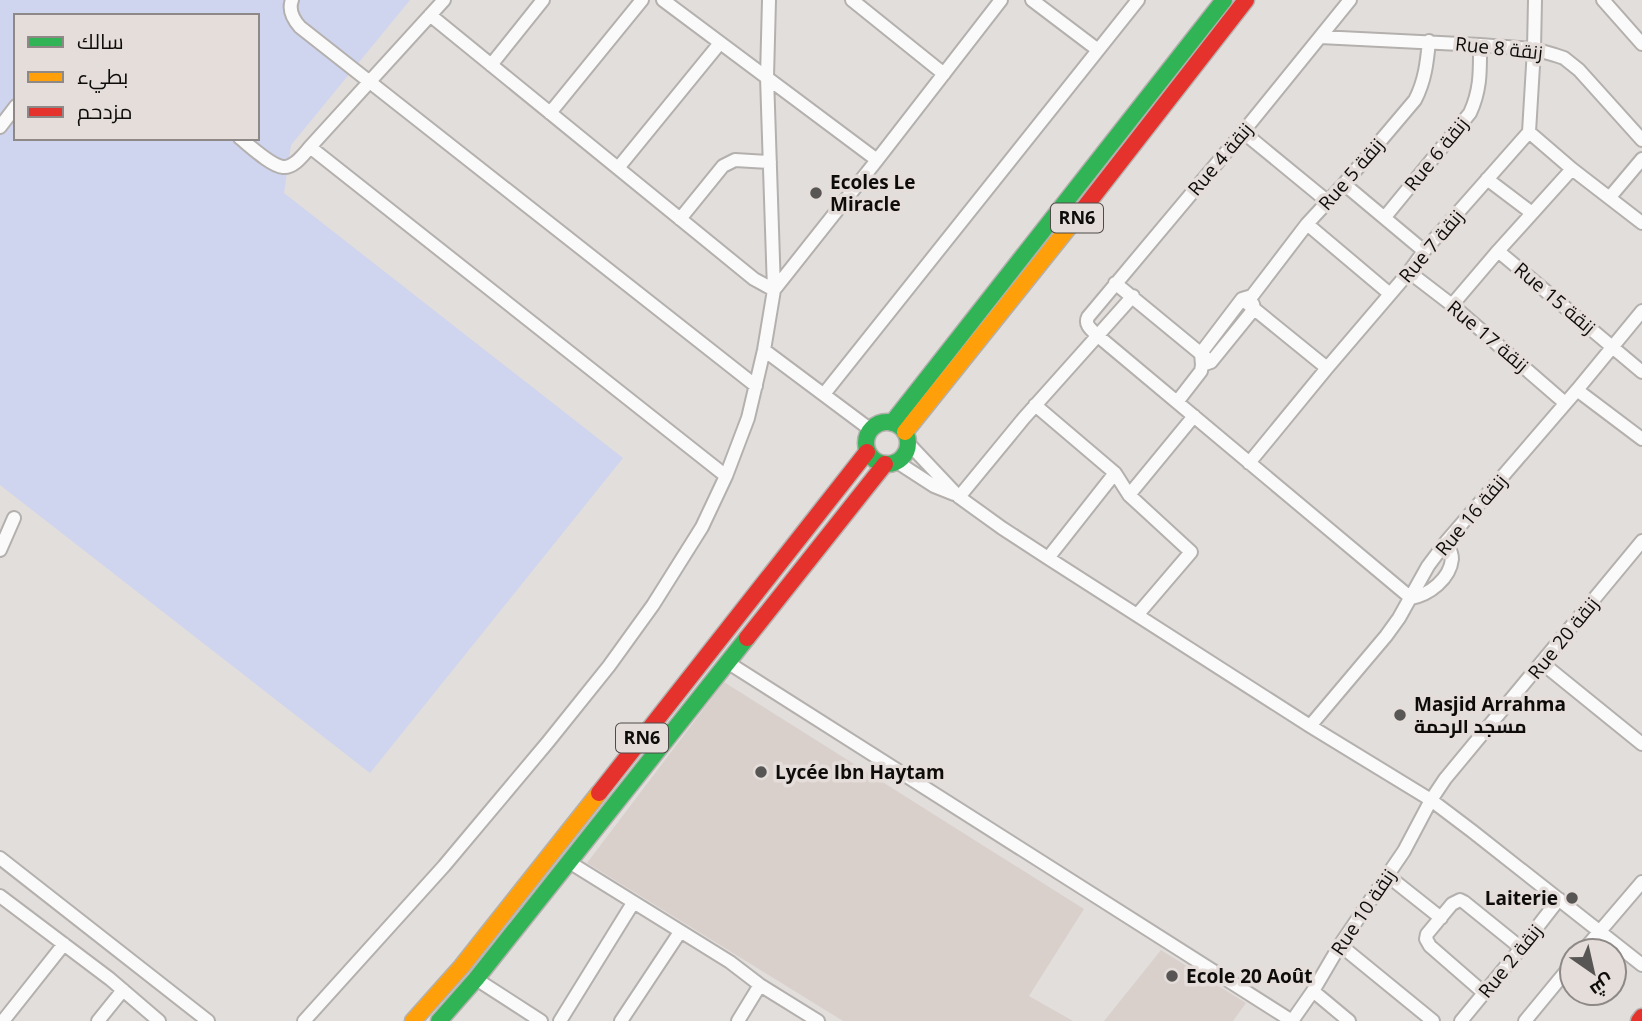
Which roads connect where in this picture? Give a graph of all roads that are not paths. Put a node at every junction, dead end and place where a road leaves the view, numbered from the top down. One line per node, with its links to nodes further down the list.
1 (292, 0): 27 (street)
2 (444, 0): 16 (street)
3 (543, 0): 24 (street)
4 (642, 0): 29 (street)
5 (663, 0): 19 (street)
6 (769, 0): 26 (street)
7 (852, 0): 25 (street)
8 (1001, 0): 25 (street)
9 (1032, 0): 23 (street)
10 (1138, 0): 23 (street)
11 (1224, 0): 74 (main road, RN6)
12 (1246, 0): 74 (main road, RN6)
13 (1350, 0): 17 (street, Rue 4 زنقة)
14 (1535, 0): 22 (street)
15 (1603, 0): 20 (street)
16 (430, 15): 24 (street); 27 (street)
17 (1320, 37): 18 (street, Rue 8 زنقة); 31 (street, Rue 4 زنقة)
18 (1429, 41): 21 (street, Rue 8 زنقة); 42 (street, Rue 5 زنقة)
19 (720, 43): 26 (street); 39 (street)
20 (1642, 44)
21 (1480, 45): 22 (street, Rue 8 زنقة); 46 (street, Rue 6 زنقة)
22 (1534, 49): 32 (street); 34 (street, Rue 8 زنقة)
23 (1098, 50): 68 (street)
24 (491, 65): 29 (street)
25 (944, 74): 37 (street)
26 (767, 77): 37 (street); 38 (street)
27 (369, 80): 35 (street); 66 (street)
28 (14, 109): 30 (street)
29 (550, 113): 39 (street)
30 (0, 127)
31 (1243, 132): 44 (street); 53 (street, Rue 4 زنقة)
32 (1529, 132): 40 (street); 41 (street, Rue 7 زنقة)
33 (243, 140): 35 (street)
34 (1642, 140)
35 (310, 147): 80 (street)
36 (1642, 159): 43 (street)
37 (877, 160): 54 (street)
38 (770, 162): 47 (street); 54 (street)
39 (618, 168): 47 (street)
40 (1572, 169): 43 (street); 45 (street, Rue 15 زنقة)
41 (1487, 179): 45 (street); 50 (street, Rue 7 زنقة)
42 (1344, 184): 44 (street, Rue 5 زنقة); 46 (street)
43 (1610, 197): 48 (street)
44 (1327, 201): 49 (street, Rue 5 زنقة)
45 (1532, 213): 51 (street, Rue 15 زنقة)
46 (1385, 217): 50 (street)
47 (680, 219): 54 (street)
48 (1642, 223)
49 (1307, 224): 55 (street); 57 (street, Rue 5 زنقة)
50 (1424, 251): 52 (street, Rue 7 زنقة)
51 (1498, 251): 58 (street, Rue 15 زنقة); 61 (street, Rue 15 زنقة)
52 (1409, 272): 55 (street, Rue 7 زنقة); 58 (street, Rue 17 زنقة)
53 (1115, 283): 56 (street); 60 (street, Rue 4 زنقة)
54 (774, 290): 62 (street)
55 (1390, 294): 64 (street, Rue 7 زنقة)
56 (1133, 296): 60 (street); 63 (street)
57 (1249, 301): 63 (street, Rue 5 زنقة); 64 (street)
58 (1452, 305): 70 (street, Rue 17 زنقة)
59 (1642, 311): 61 (street, Rue 16 زنقة)
60 (1098, 336): 69 (street); 71 (street)
61 (1612, 346): 65 (street, Rue 15 زنقة); 67 (street, Rue 16 زنقة)
62 (764, 350): 66 (street); 68 (street)
63 (1205, 360): 69 (street, Rue 5 زنقة)
64 (1327, 368): 78 (street, Rue 7 زنقة)
65 (1642, 373)
66 (756, 386): 80 (street)
67 (1577, 390): 70 (street, Rue 16 زنقة); 75 (street)
68 (824, 394): 73 (street)
69 (1177, 402): 72 (street)
70 (1565, 403): 85 (street, Rue 16 زنقة)
71 (1035, 405): 79 (street); 82 (street)
72 (1194, 416): 78 (street); 81 (street)
73 (871, 430): 74 (main road); 76 (main road, RN6)
74 (901, 433): 77 (main road, RN6); 82 (street)
75 (1642, 439)
76 (867, 452): 77 (main road); 121 (main road, RN6)
77 (891, 463): 82 (street); 90 (main road, RN6)
78 (1249, 463): 88 (street)
79 (1115, 473): 81 (street); 87 (street)
80 (726, 476): 120 (street)
81 (1129, 495): 89 (street)
82 (957, 496): 87 (street)
83 (14, 518): 86 (street)
84 (1642, 541): 91 (street, Rue 20 زنقة)
85 (1446, 542): 88 (street, Rue 16 زنقة); 88 (street)
86 (0, 550)
87 (1048, 558): 89 (street)
88 (1411, 598): 92 (street, Rue 16 زنقة)
89 (1138, 614): 92 (street)
90 (727, 662): 96 (main road, RN6); 128 (street)
91 (1542, 663): 93 (street); 94 (street, Rue 20 زنقة)
92 (1310, 726): 94 (street)
93 (1642, 744)
94 (1431, 800): 97 (street, Rue 10 زنقة); 100 (street)
95 (0, 858): 119 (street)
96 (569, 862): 101 (street); 110 (main road, RN6)
97 (1388, 876): 102 (street); 107 (street, Rue 10 زنقة)
98 (1642, 882): 103 (street)
99 (0, 896): 106 (street)
100 (1559, 899): 103 (street); 108 (street, Rue 2 زنقة)
101 (634, 903): 104 (street); 124 (street)
102 (1441, 918): 108 (street); 115 (street)
103 (1599, 931): 105 (street); 109 (street)
104 (680, 932): 112 (street); 125 (street)
105 (1594, 937)
106 (64, 944): 113 (street); 116 (street)
107 (1340, 945): 114 (street, Rue 10 زنقة); 130 (street)
108 (1521, 948): 115 (street, Rue 2 زنقة)
109 (1640, 966)
110 (476, 979): 122 (main road, RN6); 123 (street)
111 (1558, 981): 132 (street)
112 (760, 985): 126 (street); 127 (street)
113 (123, 990): 117 (street); 118 (street)
114 (1313, 991): 128 (street, Rue 10 زنقة); 129 (street)
115 (1484, 993): 131 (street, Rue 2 زنقة)
116 (3, 1021)
117 (98, 1021)
118 (159, 1021)
119 (208, 1021)
120 (304, 1021)
121 (413, 1021)
122 (439, 1021)
123 (541, 1021)
124 (559, 1021)
125 (621, 1021)
126 (738, 1021)
127 (818, 1021)
128 (1292, 1021)
129 (1349, 1021)
130 (1433, 1021)
131 (1461, 1021)
132 (1525, 1021)

